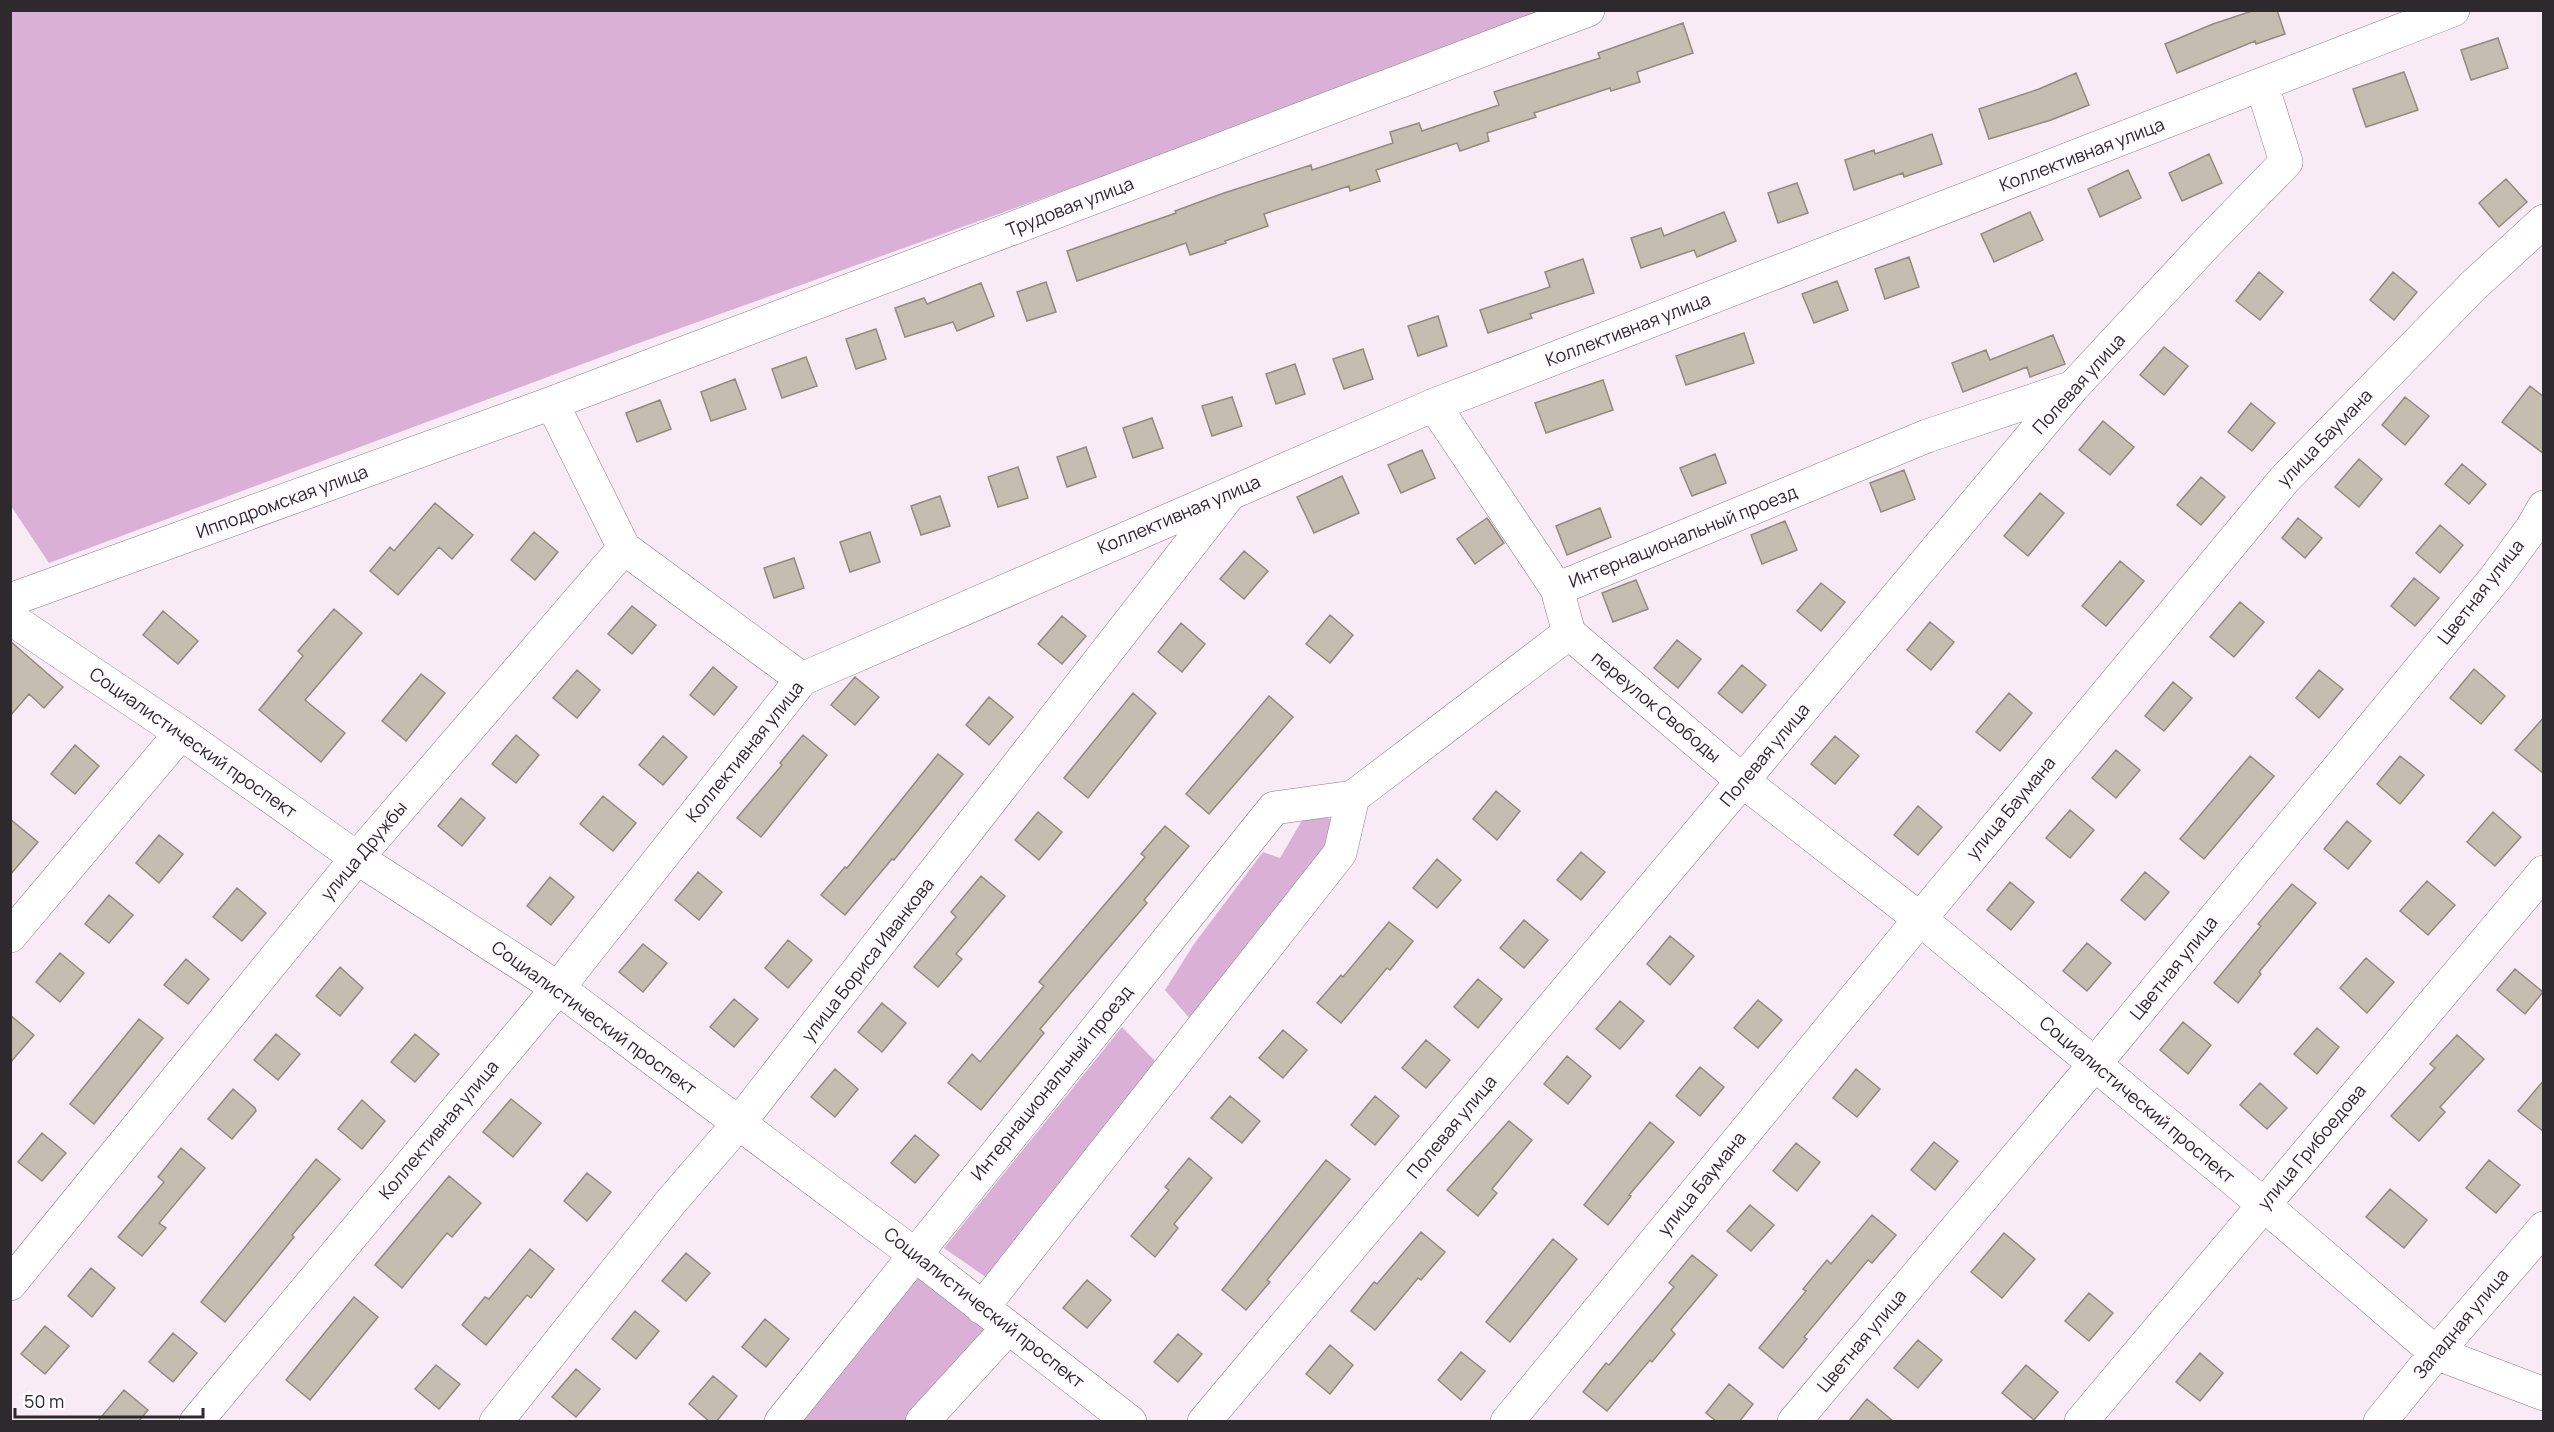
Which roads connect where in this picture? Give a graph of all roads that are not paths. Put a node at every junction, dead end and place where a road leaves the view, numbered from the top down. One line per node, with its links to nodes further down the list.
1 (1588, 10): 6 (street, Трудовая улица)
2 (2452, 10): 3 (street, Коллективная улица)
3 (2262, 85): 5 (street, Полевая улица); 7 (street, Коллективная улица)
4 (2544, 221): 21 (street, улица Баумана)
5 (2073, 387): 11 (street, Интернациональный проезд); 17 (street, Полевая улица)
6 (552, 403): 10 (street); 12 (street, Ипподромская улица)
7 (1434, 405): 8 (street, Коллективная улица); 11 (street)
8 (1231, 492): 15 (street, Коллективная улица); 25 (street, улица Бориса Иванкова)
9 (2544, 507): 24 (street, Цветная улица)
10 (624, 548): 15 (street); 19 (street, улица Дружбы)
11 (1557, 589): 14 (street, Интернациональный проезд)
12 (10, 600)
13 (10, 618): 16 (street, Социалистический проспект)
14 (1569, 633): 17 (street, переулок Свободы); 18 (street, Интернациональный проезд)
15 (802, 679): 23 (street, Коллективная улица)
16 (181, 733): 19 (street, Социалистический проспект); 22 (street)
17 (1744, 782): 21 (street, Социалистический проспект); 39 (street, Полевая улица)
18 (1353, 797): 28 (street, Интернациональный проезд); 30 (street)
19 (357, 858): 23 (street, Социалистический проспект); 29 (street, улица Дружбы)
20 (2544, 872): 26 (street, улица Грибоедова)
21 (1920, 919): 24 (street, Социалистический проспект); 40 (street, улица Баумана)
22 (10, 936)
23 (558, 988): 25 (street, Социалистический проспект); 34 (street, Коллективная улица)
24 (2094, 1065): 26 (street, Социалистический проспект); 41 (street, Цветная улица)
25 (739, 1123): 28 (street, Социалистический проспект); 35 (street, улица Бориса Иванкова)
26 (2264, 1204): 32 (street, Социалистический проспект); 42 (street, улица Грибоедова)
27 (2544, 1228): 32 (street, Западная улица)
28 (914, 1254): 30 (street, Социалистический проспект); 36 (street, Интернациональный проезд)
29 (10, 1284)
30 (982, 1308): 31 (street, Социалистический проспект)
31 (1008, 1328): 37 (street); 38 (street, Социалистический проспект)
32 (2436, 1353): 33 (street, Социалистический проспект); 43 (street, Западная улица)
33 (2544, 1394)
34 (196, 1422)
35 (496, 1422)
36 (781, 1422)
37 (922, 1422)
38 (1131, 1422)
39 (1204, 1422)
40 (1507, 1422)
41 (1794, 1422)
42 (2081, 1422)
43 (2380, 1422)

